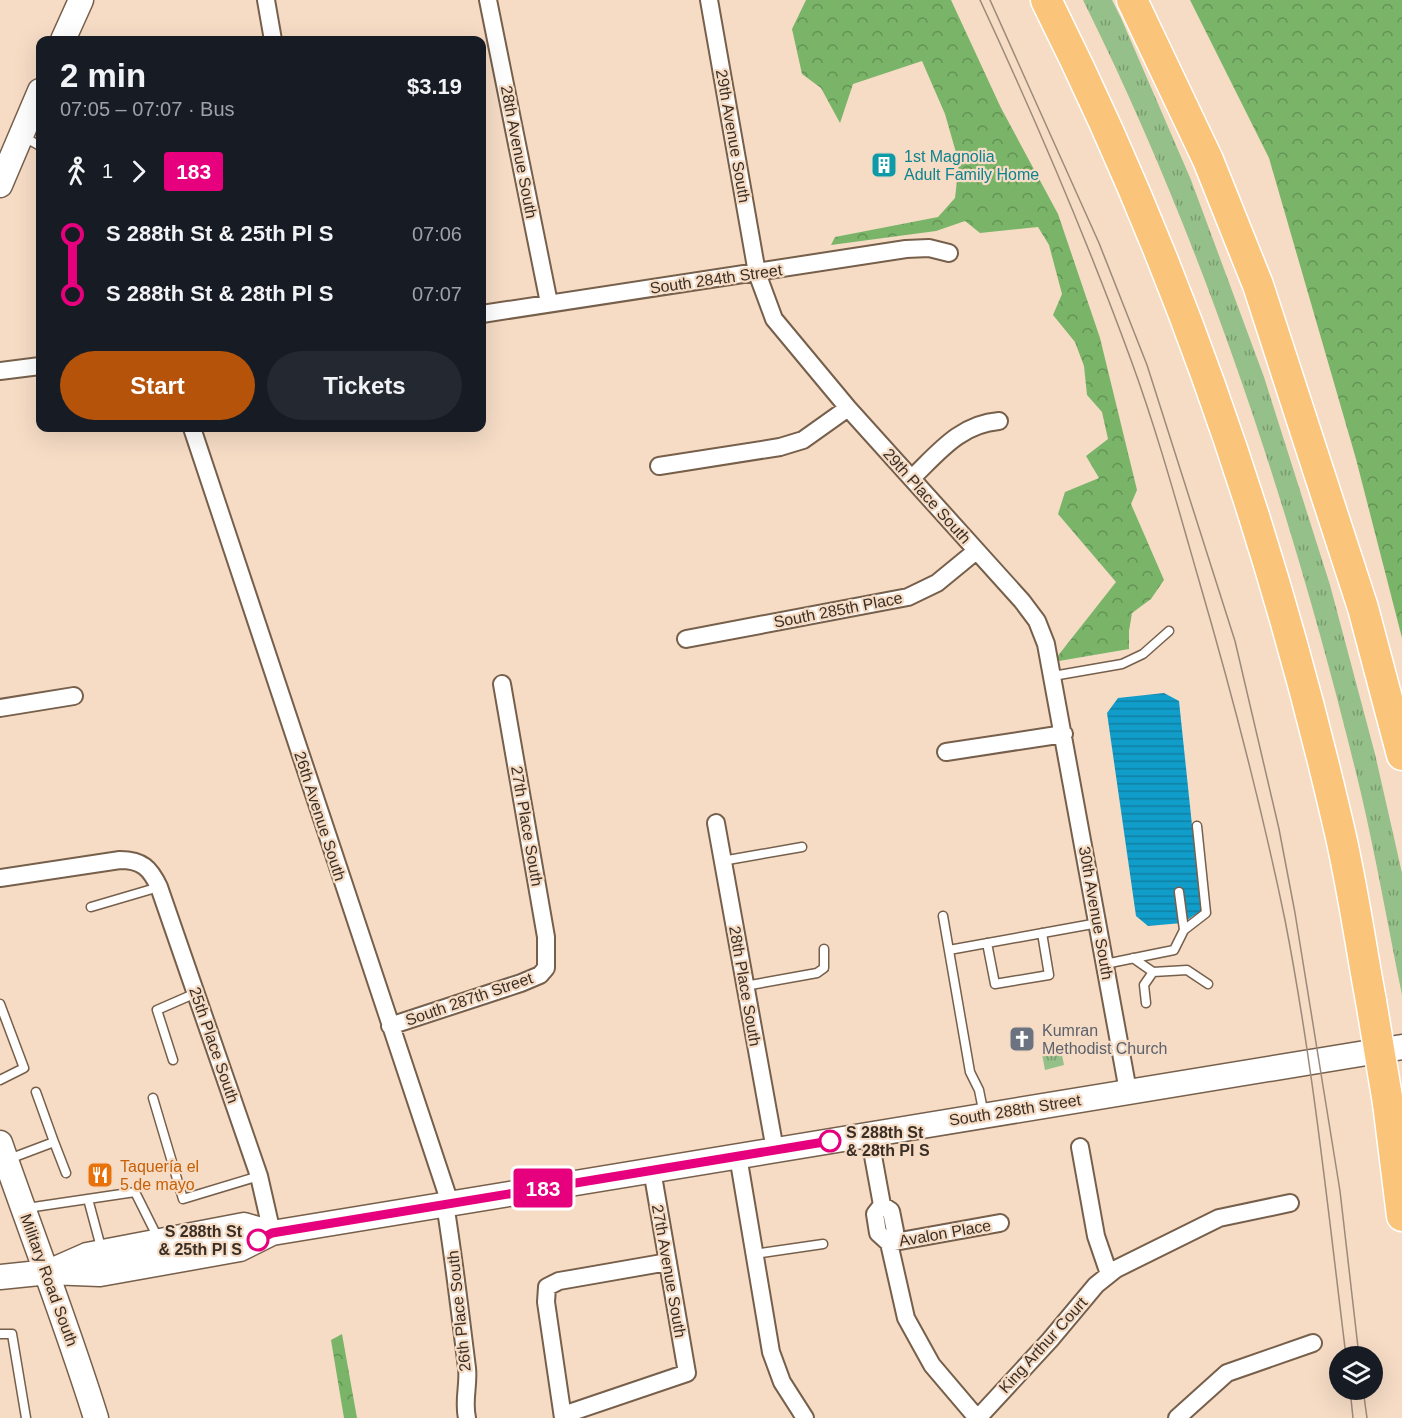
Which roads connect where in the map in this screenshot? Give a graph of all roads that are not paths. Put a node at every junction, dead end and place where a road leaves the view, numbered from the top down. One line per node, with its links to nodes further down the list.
1 (81, 0): 7 (main road)
2 (266, 0): 8 (street)
3 (489, 0): 14 (street, 28th Avenue South)
4 (709, 0): 13 (street, 29th Avenue South)
5 (1046, 0): 78 (highway, bridge)
6 (1132, 0): 32 (highway)
7 (65, 36)
8 (272, 36)
9 (36, 113): 10 (main road)
10 (31, 141): 11 (main road)
11 (0, 185)
12 (949, 254): 13 (street, South 284th Street)
13 (758, 273): 14 (street, South 284th Street); 18 (street, 29th Place South)
14 (549, 303): 15 (street, South 284th Street)
15 (486, 313)
16 (36, 366): 17 (street)
17 (0, 371)
18 (848, 408): 21 (street); 22 (street, 29th Place South)
19 (999, 421): 22 (street)
20 (193, 432): 57 (street, 26th Avenue South)
21 (659, 466)
22 (912, 478): 23 (street, 29th Place South)
23 (976, 551): 25 (street, South 285th Place); 26 (street, 29th Place South)
24 (1169, 631): 26 (lane)
25 (687, 639)
26 (1053, 676): 30 (street, 29th Place South)
27 (502, 684): 50 (street, 27th Place South)
28 (75, 696): 29 (street)
29 (0, 708)
30 (1064, 734): 31 (street); 42 (street, 30th Avenue South)
31 (946, 752)
32 (1402, 755)
33 (716, 823): 36 (street, 28th Place South)
34 (1197, 826): 43 (lane)
35 (802, 847): 36 (lane)
36 (722, 861): 53 (street, 28th Place South)
37 (0, 878): 38 (street, 25th Place South)
38 (159, 887): 40 (lane); 54 (street, 25th Place South)
39 (1179, 892): 43 (lane)
40 (91, 907)
41 (943, 916): 47 (lane)
42 (1098, 923): 44 (lane); 49 (street, 30th Avenue South)
43 (1184, 930): 48 (lane)
44 (1042, 933): 45 (lane); 45 (lane)
45 (987, 943): 47 (lane)
46 (824, 949): 53 (lane)
47 (949, 950): 64 (lane)
48 (1133, 958): 49 (lane); 51 (lane)
49 (1105, 964): 62 (street, 30th Avenue South)
50 (546, 968): 57 (street, South 287th Street)
51 (1153, 972): 52 (lane); 55 (lane)
52 (1208, 984)
53 (745, 986): 68 (street, 28th Place South)
54 (196, 993): 59 (lane); 73 (street, 25th Place South)
55 (1146, 1003)
56 (0, 1004): 60 (lane)
57 (390, 1026): 76 (street, 26th Avenue South)
58 (1402, 1047): 62 (main road, South 288th Street)
59 (173, 1060)
60 (0, 1080)
61 (36, 1092): 66 (lane)
62 (1128, 1092): 64 (main road, South 288th Street)
63 (153, 1098): 73 (lane)
64 (984, 1115): 65 (main road, South 288th Street)
65 (869, 1134): 68 (main road, South 288th Street); 82 (street)
66 (54, 1142): 69 (lane); 72 (lane)
67 (1080, 1147): 88 (street)
68 (775, 1150): 70 (main road, South 288th Street)
69 (3, 1151): 77 (main road, Military Road South)
70 (738, 1156): 71 (main road, South 288th Street); 85 (street)
71 (652, 1170): 76 (main road, South 288th Street); 86 (street, 27th Avenue South)
72 (66, 1173)
73 (259, 1176): 80 (street, 25th Place South)
74 (88, 1199): 77 (lane); 81 (lane); 84 (lane)
75 (1290, 1203): 88 (street, King Arthur Court)
76 (448, 1204): 80 (main road, South 288th Street); 95 (street, 26th Place South)
77 (23, 1208): 87 (main road, Military Road South)
78 (1402, 1216)
79 (1000, 1223): 82 (street, Avalon Place)
80 (272, 1233): 81 (main road, South 288th Street); 87 (main road, South 288th Street)
81 (160, 1242): 84 (main road, South 288th Street)
82 (889, 1243): 97 (street)
83 (823, 1244): 85 (lane)
84 (102, 1252): 87 (main road, South 288th Street)
85 (754, 1254): 96 (street)
86 (668, 1262): 92 (street, 27th Avenue South); 92 (street)
87 (48, 1272): 89 (main road, South 288th Street); 94 (main road, Military Road South)
88 (1109, 1274): 97 (street, King Arthur Court)
89 (0, 1277)
90 (0, 1334): 93 (lane)
91 (1313, 1343): 98 (street)
92 (563, 1416)
93 (26, 1418)
94 (96, 1418)
95 (467, 1418)
96 (805, 1418)
97 (977, 1418)
98 (1177, 1418)

